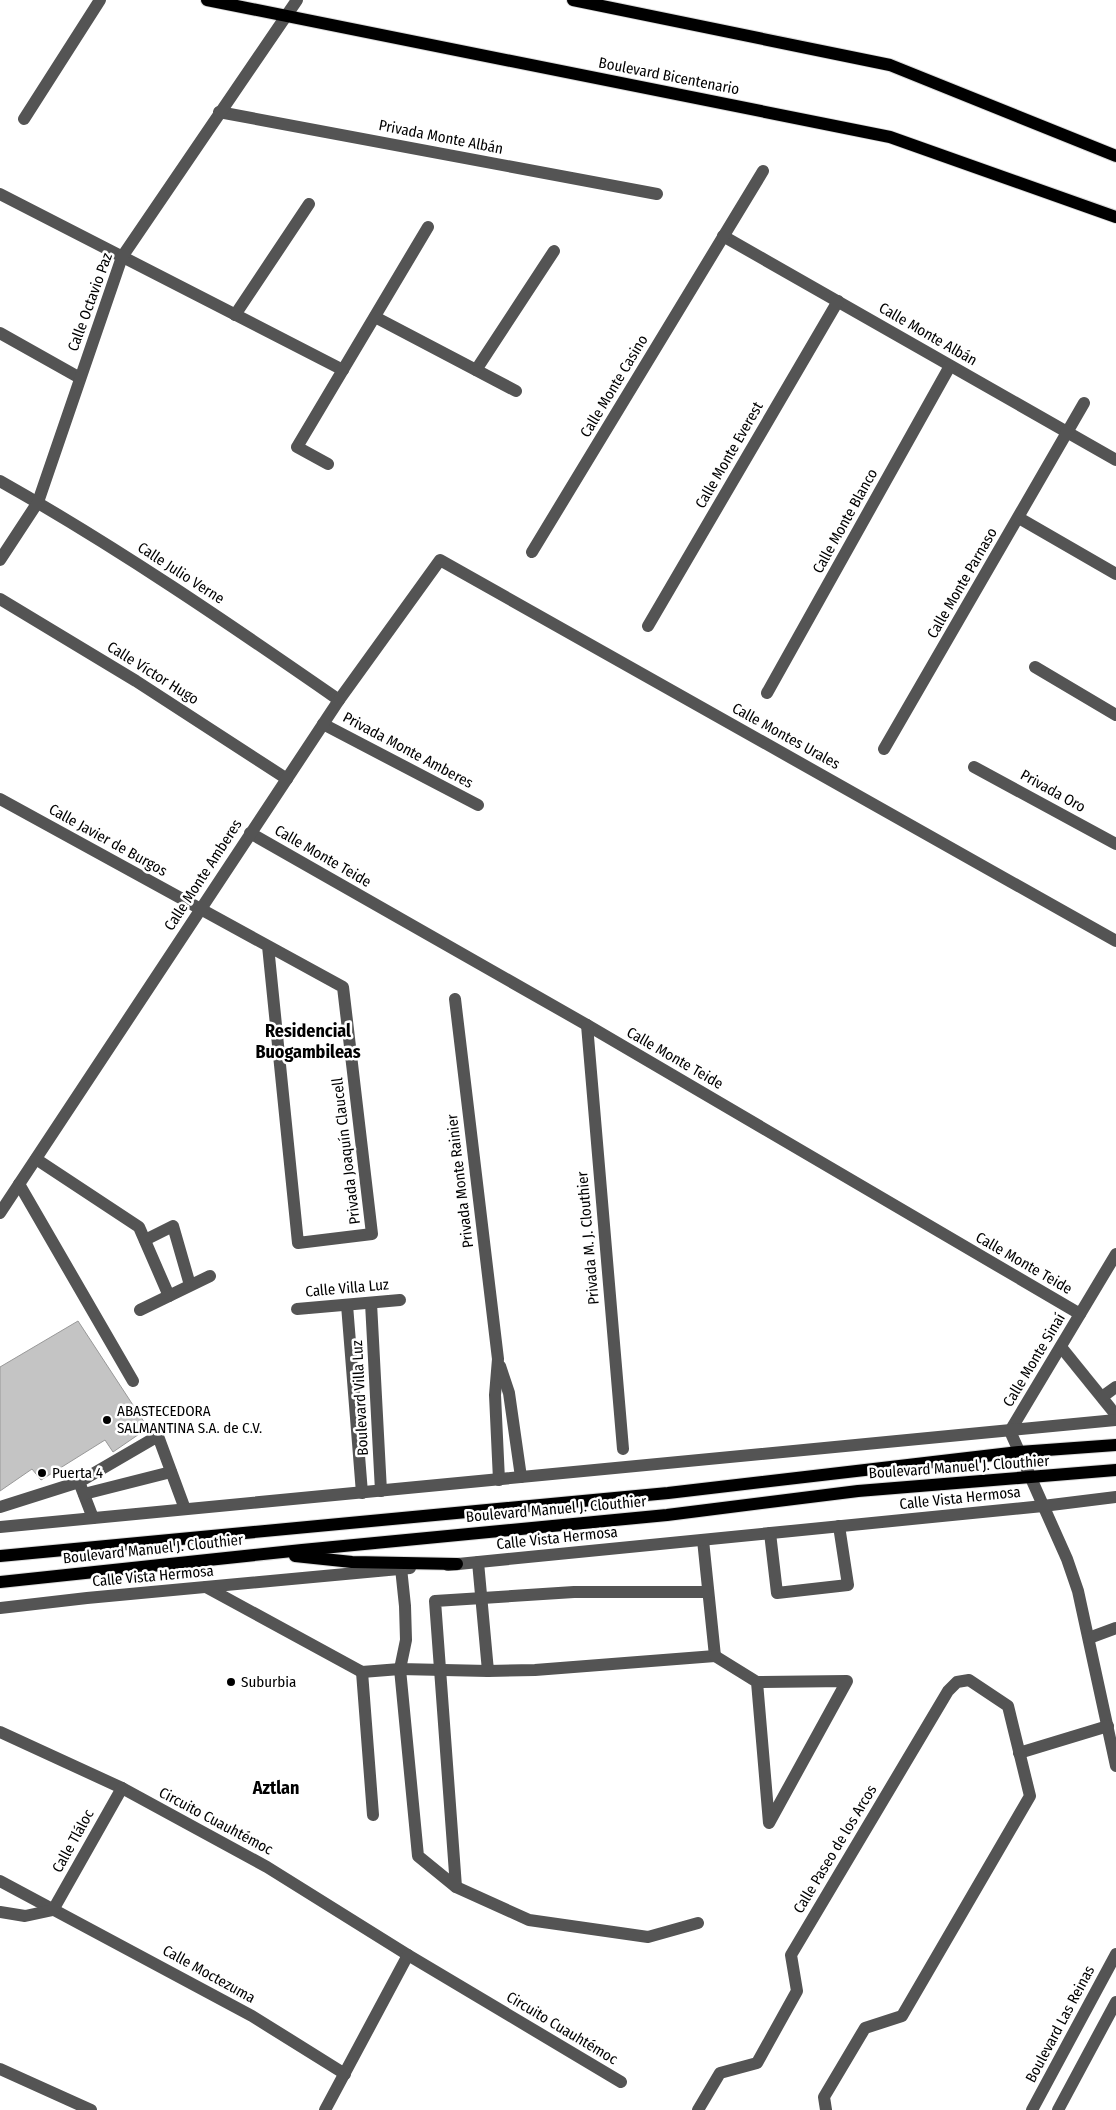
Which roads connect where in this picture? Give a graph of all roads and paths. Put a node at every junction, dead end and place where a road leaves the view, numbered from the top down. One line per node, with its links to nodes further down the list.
1 (100, 0): 7 (street)
2 (207, 0): 5 (main road, Boulevard Bicentenario)
3 (297, 0): 5 (street, Calle Octavio Paz)
4 (573, 0): 8 (main road)
5 (286, 15): 6 (street, Calle Octavio Paz); 13 (main road, Boulevard Bicentenario)
6 (220, 112): 11 (street, Privada Monte Albán); 17 (street, Calle Octavio Paz)
7 (24, 119)
8 (1116, 156)
9 (763, 171): 15 (street, Calle Monte Casino)
10 (0, 194): 17 (street)
11 (658, 194)
12 (309, 204): 19 (street)
13 (1116, 217)
14 (428, 227): 20 (street)
15 (723, 236): 18 (street, Calle Monte Albán); 34 (street, Calle Monte Casino)
16 (554, 251): 24 (street)
17 (122, 256): 19 (street); 25 (street, Calle Octavio Paz)
18 (838, 301): 22 (street, Calle Monte Albán); 39 (street, Calle Monte Everest)
19 (235, 315): 23 (street)
20 (374, 317): 23 (street); 24 (street)
21 (0, 333): 25 (street)
22 (950, 366): 28 (street, Calle Monte Albán); 41 (street, Calle Monte Blanco)
23 (343, 370): 30 (street)
24 (476, 370): 26 (street)
25 (80, 378): 32 (street, Calle Octavio Paz)
26 (516, 391)
27 (1084, 403): 28 (street, Calle Monte Parnaso)
28 (1068, 432): 29 (street, Calle Monte Albán); 33 (street, Calle Monte Parnaso)
29 (1116, 460)
30 (328, 464)
31 (0, 481): 32 (street, Calle Julio Verne)
32 (38, 502): 35 (street, Calle Octavio Paz); 42 (street, Calle Julio Verne)
33 (1019, 518): 37 (street); 45 (street, Calle Monte Parnaso)
34 (532, 552)
35 (0, 560)
36 (440, 560): 42 (street, Calle Monte Amberes); 53 (street, Calle Montes Urales)
37 (1116, 574)
38 (0, 598): 47 (street, Calle Víctor Hugo)
39 (648, 626)
40 (1036, 667): 43 (street)
41 (768, 693)
42 (339, 700): 44 (street, Calle Monte Amberes)
43 (1116, 715)
44 (323, 724): 47 (street, Calle Monte Amberes); 49 (street, Privada Monte Amberes)
45 (884, 749)
46 (974, 767): 51 (street, Privada Oro)
47 (287, 779): 50 (street, Calle Monte Amberes)
48 (0, 799): 52 (street, Calle Javier de Burgos)
49 (478, 806)
50 (250, 834): 52 (street, Calle Monte Amberes); 56 (street, Calle Monte Teide)
51 (1116, 844)
52 (200, 910): 54 (street, Privada Joaquín Claucell); 57 (street, Calle Monte Amberes)
53 (1116, 941)
54 (268, 946): 54 (street, Privada Joaquín Claucell)
55 (455, 999): 72 (street, Privada Monte Rainier)
56 (587, 1025): 70 (street, Calle Monte Teide); 80 (street, Privada M. J. Clouthier)
57 (36, 1159): 58 (street, Calle Monte Amberes); 60 (street)
58 (19, 1184): 59 (street, Calle Monte Amberes); 73 (street)
59 (0, 1213)
60 (145, 1240): 63 (street); 64 (street)
61 (1116, 1254): 70 (street, Calle Monte Sinaí)
62 (210, 1276): 63 (street)
63 (190, 1285): 64 (street)
64 (170, 1296): 69 (street)
65 (400, 1300): 66 (street, Calle Villa Luz)
66 (370, 1303): 67 (street, Calle Villa Luz); 88 (street, Boulevard Villa Luz)
67 (348, 1305): 68 (street, Calle Villa Luz); 89 (street, Boulevard Villa Luz)
68 (297, 1309)
69 (140, 1310)
70 (1080, 1314): 71 (street, Calle Monte Sinaí)
71 (1060, 1347): 75 (street); 78 (street, Calle Monte Sinaí)
72 (498, 1358): 84 (street, Privada Monte Rainier); 86 (street, Privada Monte Rainier)
73 (133, 1381)
74 (1116, 1387): 75 (street)
75 (1102, 1397): 76 (street)
76 (1116, 1415)
77 (1116, 1420): 78 (street)
78 (1010, 1431): 81 (street); 84 (street)
79 (1116, 1445): 81 (main road, Boulevard Manuel J. Clouthier)
80 (623, 1449)
81 (1019, 1452): 85 (street); 100 (main road, Boulevard Manuel J. Clouthier)
82 (1116, 1470): 85 (main road, Boulevard Manuel J. Clouthier)
83 (171, 1472): 87 (street); 87 (street); 93 (street)
84 (521, 1478): 86 (street)
85 (1031, 1478): 91 (street); 99 (main road, Boulevard Manuel J. Clouthier)
86 (499, 1480): 88 (street)
87 (82, 1488): 92 (street); 94 (street)
88 (381, 1491): 89 (street)
89 (362, 1493): 93 (street)
90 (1116, 1497): 91 (street, Calle Vista Hermosa)
91 (1043, 1506): 95 (street, Calle Vista Hermosa); 110 (street)
92 (0, 1507)
93 (185, 1509): 94 (street)
94 (93, 1518): 96 (street)
95 (839, 1526): 97 (street, Calle Vista Hermosa); 97 (street)
96 (0, 1527)
97 (770, 1533): 98 (street, Calle Vista Hermosa)
98 (703, 1540): 101 (street, Calle Vista Hermosa); 106 (street)
99 (270, 1553): 102 (main road); 104 (main road, Boulevard Manuel J. Clouthier)
100 (0, 1556)
101 (478, 1562): 102 (street, Calle Vista Hermosa); 107 (street)
102 (457, 1564): 103 (street, Calle Vista Hermosa)
103 (400, 1568): 105 (street, Calle Vista Hermosa); 112 (street)
104 (0, 1582)
105 (206, 1587): 108 (street, Calle Vista Hermosa); 115 (street)
106 (708, 1592): 107 (street); 111 (street)
107 (481, 1598): 113 (street); 114 (street)
108 (0, 1608)
109 (1116, 1628): 110 (street)
110 (1089, 1638): 117 (street)
111 (715, 1656): 114 (street); 116 (street)
112 (400, 1669): 113 (street); 115 (street); 124 (street)
113 (441, 1669): 114 (street); 124 (street)
114 (488, 1671)
115 (362, 1672): 122 (street)
116 (757, 1682): 116 (street)
117 (1108, 1726): 119 (street); 120 (street)
118 (0, 1732): 121 (street, Circuito Cuauhtémoc)
119 (1019, 1753): 136 (street, Calle Paseo de los Arcos); 137 (street, Calle Paseo de los Arcos)
120 (1116, 1766)
121 (122, 1788): 125 (street, Calle Tláloc); 129 (street, Circuito Cuauhtémoc)
122 (373, 1815)
123 (0, 1881): 125 (street, Calle Moctezuma)
124 (456, 1887): 127 (street)
125 (54, 1910): 126 (street); 132 (street, Calle Moctezuma)
126 (0, 1912)
127 (698, 1923)
128 (1116, 1954): 138 (street, Boulevard Las Reinas)
129 (408, 1955): 132 (street); 133 (street, Circuito Cuauhtémoc)
130 (1116, 2002): 139 (street)
131 (0, 2069): 134 (street)
132 (345, 2074): 135 (street)
133 (621, 2082)
134 (91, 2110)
135 (326, 2110)
136 (698, 2110)
137 (826, 2110)
138 (1032, 2110)
139 (1058, 2110)

